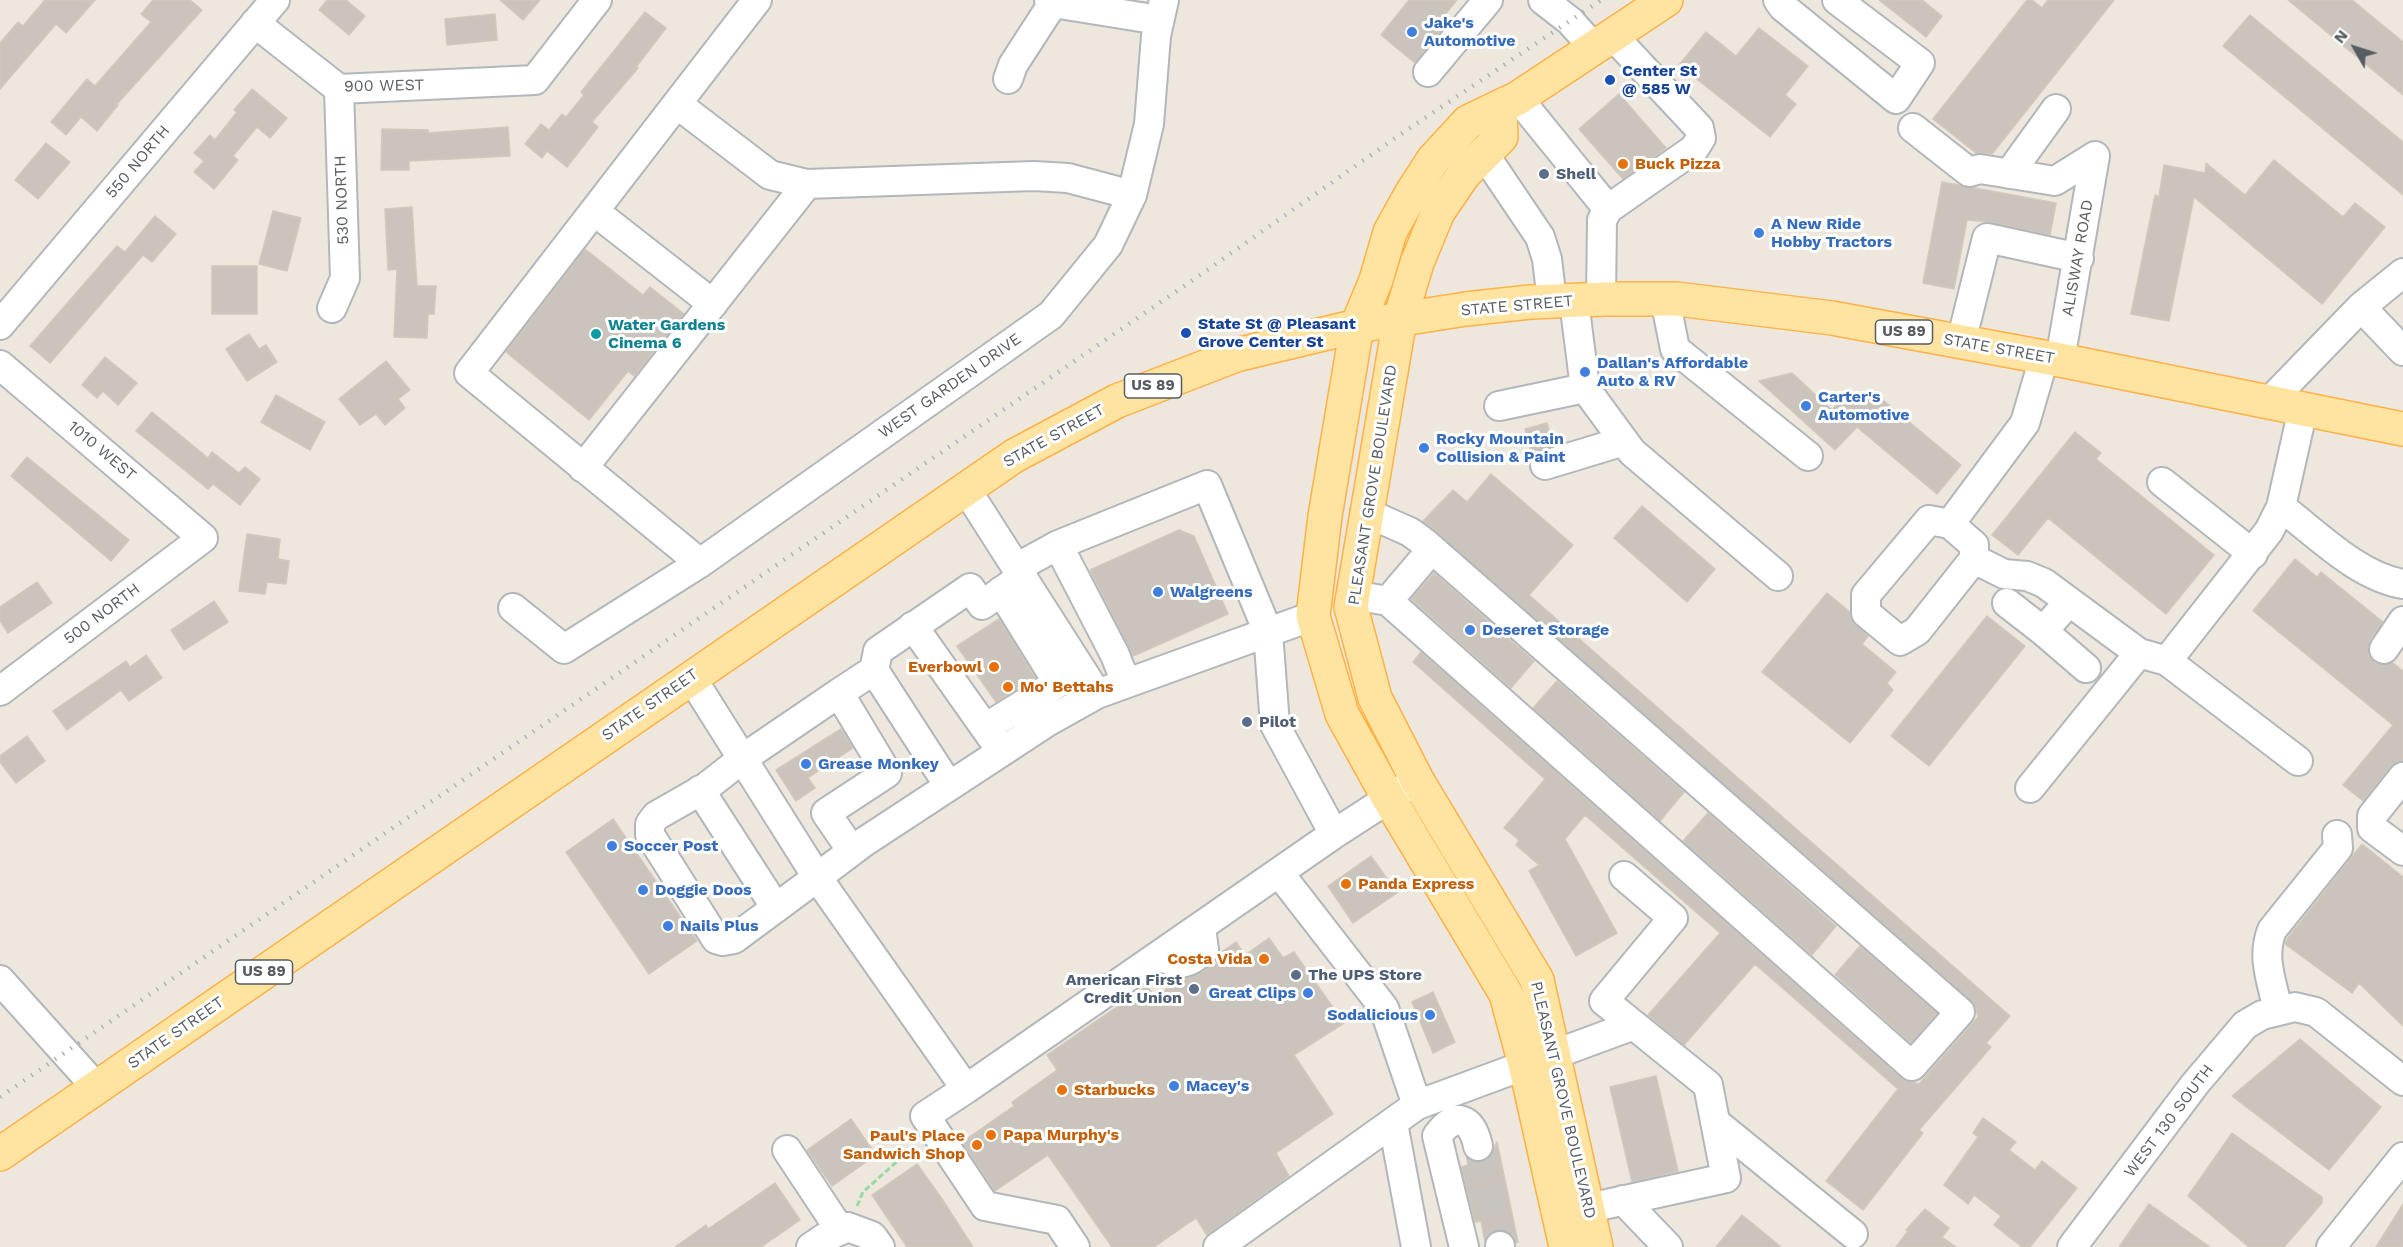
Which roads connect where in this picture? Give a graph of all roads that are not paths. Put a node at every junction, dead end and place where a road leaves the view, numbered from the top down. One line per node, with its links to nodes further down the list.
1 (275, 0): 11 (street, 550 NORTH)
2 (597, 0): 15 (street, 900 WEST)
3 (757, 0): 16 (street)
4 (1488, 0): 13 (street)
5 (1543, 0): 12 (street)
6 (1666, 0): 12 (main road, PLEASANT GROVE BOULEVARD)
7 (1778, 0): 8 (street)
8 (1837, 0)
9 (1053, 1): 10 (street); 14 (street)
10 (1162, 10): 23 (street, WEST GARDEN DRIVE)
11 (255, 23): 15 (street, 900 WEST); 34 (street, 550 NORTH)
12 (1604, 43): 17 (main road, PLEASANT GROVE BOULEVARD); 24 (street)
13 (1428, 72)
14 (1008, 79)
15 (339, 89): 31 (street, 530 NORTH)
16 (677, 104): 22 (street); 25 (street)
17 (1509, 104): 20 (main road, PLEASANT GROVE BOULEVARD); 24 (street); 35 (main road, PLEASANT GROVE BOULEVARD)
18 (2056, 109): 21 (street)
19 (1912, 128): 21 (street)
20 (1484, 154): 28 (street); 33 (main road, PLEASANT GROVE BOULEVARD)
21 (2009, 174): 26 (street, ALISWAY ROAD)
22 (807, 184): 23 (street); 30 (street)
23 (1132, 195): 59 (street, WEST GARDEN DRIVE)
24 (1608, 208): 28 (street)
25 (594, 211): 30 (street); 48 (street)
26 (2079, 258): 36 (street); 38 (street, ALISWAY ROAD)
27 (2403, 273): 32 (street)
28 (1576, 300): 29 (main road, STATE STREET / US 89); 33 (main road, STATE STREET / US 89); 40 (street)
29 (1665, 300): 36 (main road, STATE STREET / US 89); 46 (street)
30 (713, 304): 48 (street)
31 (332, 308)
32 (2361, 308): 37 (street); 41 (street)
33 (1400, 319): 35 (main road, STATE STREET / US 89); 52 (main road, PLEASANT GROVE BOULEVARD)
34 (0, 325)
35 (1357, 326): 50 (main road, STATE STREET / US 89); 68 (main road, PLEASANT GROVE BOULEVARD)
36 (1961, 342): 38 (main road, STATE STREET / US 89)
37 (2403, 351)
38 (2052, 359): 41 (main road, STATE STREET / US 89); 53 (street, ALISWAY ROAD)
39 (0, 365): 54 (street, 1010 WEST)
40 (1585, 388): 42 (street); 45 (street)
41 (2269, 402): 43 (main road, STATE STREET / US 89)
42 (1499, 406)
43 (2303, 410): 44 (main road, STATE STREET / US 89); 51 (street)
44 (2403, 429)
45 (1624, 441): 47 (street); 60 (street)
46 (1808, 456)
47 (1545, 465)
48 (583, 468): 59 (street)
49 (2162, 482): 57 (street)
50 (966, 489): 61 (street); 78 (main road, STATE STREET / US 89)
51 (2281, 507): 57 (street); 62 (street)
52 (1365, 512): 56 (street); 63 (main road, PLEASANT GROVE BOULEVARD)
53 (1950, 524): 58 (street); 58 (street)
54 (203, 538): 80 (street, 500 NORTH)
55 (1058, 545): 61 (street); 72 (street); 79 (street)
56 (1432, 549): 64 (street); 64 (street)
57 (2253, 554): 75 (street)
58 (1974, 559): 66 (street)
59 (700, 563): 67 (street, WEST GARDEN DRIVE)
60 (1778, 576)
61 (1014, 578): 70 (street); 82 (street); 83 (street)
62 (2403, 584)
63 (1353, 595): 64 (street); 88 (main road, PLEASANT GROVE BOULEVARD)
64 (1388, 601)
65 (2007, 603): 71 (street)
66 (2068, 603): 71 (street); 74 (street)
67 (513, 608)
68 (1313, 616): 72 (street); 92 (main road, PLEASANT GROVE BOULEVARD)
69 (2403, 621): 73 (street)
70 (913, 626): 77 (street); 83 (street)
71 (2043, 631): 76 (street)
72 (1268, 632): 79 (street); 93 (street)
73 (2384, 649)
74 (2139, 653): 75 (street); 90 (street)
75 (2167, 661): 86 (street)
76 (2086, 668)
77 (874, 670): 81 (street); 89 (street)
78 (691, 677): 85 (street); 106 (main road, STATE STREET / US 89)
79 (1126, 683): 82 (street)
80 (0, 691)
81 (839, 693): 85 (street); 95 (street)
82 (1097, 694): 84 (street)
83 (985, 728): 84 (street)
84 (1002, 752): 89 (street)
85 (742, 759): 91 (street); 99 (street)
86 (2298, 760)
87 (2403, 777): 96 (street)
88 (1418, 780): 92 (street); 104 (main road, PLEASANT GROVE BOULEVARD)
89 (949, 786): 95 (street)
90 (2030, 788)
91 (700, 790): 100 (street); 100 (street)
92 (1388, 797): 93 (street); 104 (main road, PLEASANT GROVE BOULEVARD)
93 (1334, 834): 97 (street)
94 (2337, 835): 102 (street)
95 (852, 851): 99 (street)
96 (2403, 851)
97 (1280, 874): 107 (street); 108 (street)
98 (1624, 876): 103 (street)
99 (817, 877): 100 (street); 107 (street)
100 (776, 908)
101 (0, 980): 106 (street)
102 (2278, 1010): 105 (street); 128 (street, WEST 130 SOUTH)
103 (1634, 1025): 104 (street); 109 (street)
104 (1539, 1058): 108 (street); 116 (main road, PLEASANT GROVE BOULEVARD); 125 (main road, PLEASANT GROVE BOULEVARD)
105 (2403, 1081)
106 (97, 1088): 113 (main road, STATE STREET / US 89)
107 (966, 1089): 121 (street)
108 (1418, 1105): 110 (street)
109 (1715, 1122): 115 (street); 118 (street)
110 (1394, 1123): 122 (street); 123 (street)
111 (1478, 1146): 124 (street)
112 (787, 1150): 117 (street)
113 (0, 1154)
114 (2403, 1157): 129 (street)
115 (1623, 1200): 116 (street); 127 (street)
116 (1588, 1208): 126 (main road, PLEASANT GROVE BOULEVARD)
117 (844, 1228): 119 (street); 120 (street)
118 (1853, 1234)
119 (811, 1247)
120 (880, 1247)
121 (1075, 1247)
122 (1218, 1247)
123 (1416, 1247)
124 (1464, 1247)
125 (1566, 1247)
126 (1596, 1247)
127 (1668, 1247)
128 (2072, 1247)
129 (2331, 1247)

